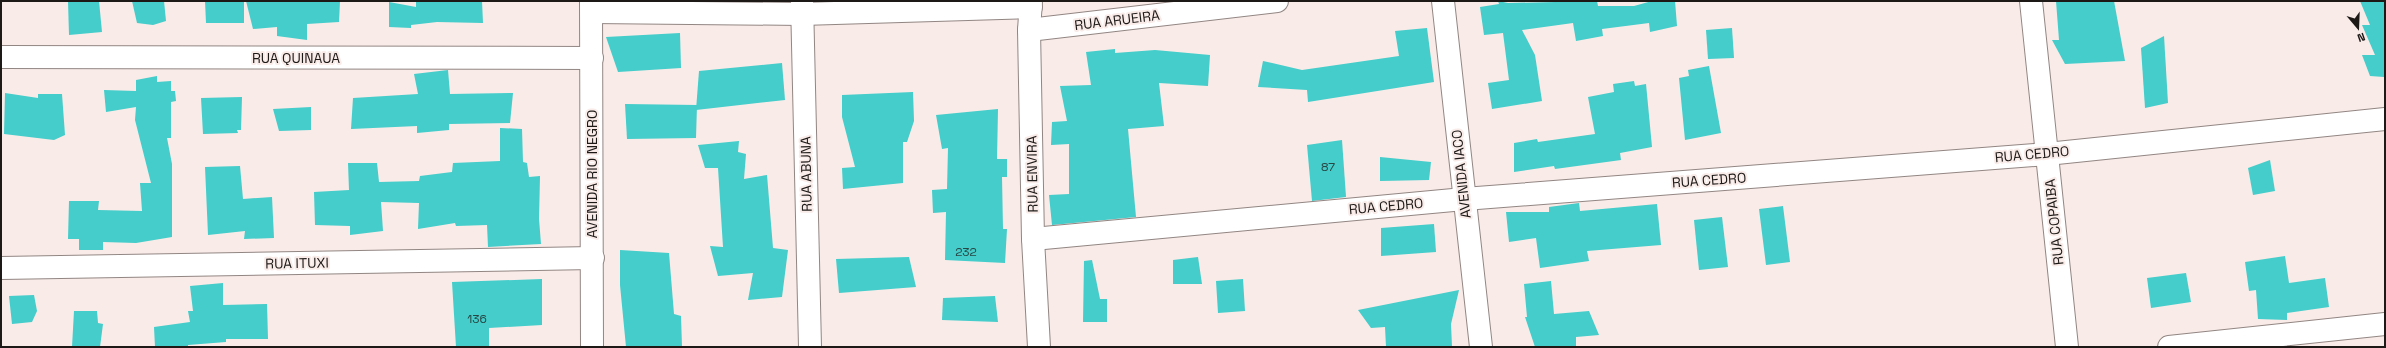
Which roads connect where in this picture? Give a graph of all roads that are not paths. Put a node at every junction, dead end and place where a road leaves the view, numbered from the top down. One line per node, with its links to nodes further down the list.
1 (1277, 1): 7 (street, RUA ARUEIRA)
2 (1443, 1): 12 (street, AVENIDA IACO)
3 (2031, 1): 11 (street, RUA COPAIBA)
4 (1031, 4): 6 (street); 7 (street, RUA ENVIRA)
5 (591, 7): 6 (street); 9 (street, AVENIDA RIO NEGRO)
6 (802, 7): 18 (street, RUA ABUNA)
7 (1029, 30): 13 (street, RUA ENVIRA)
8 (1, 58): 9 (street, RUA QUINAUA)
9 (592, 58): 14 (street, AVENIDA RIO NEGRO)
10 (2385, 119): 11 (street, RUA CEDRO)
11 (2047, 154): 12 (street, RUA CEDRO); 21 (street, RUA COPAIBA)
12 (1464, 199): 13 (street, RUA CEDRO); 20 (street, AVENIDA IACO)
13 (1033, 240): 19 (street, RUA ENVIRA)
14 (592, 258): 15 (street, RUA ITUXI); 17 (street, AVENIDA RIO NEGRO)
15 (1, 268)
16 (2385, 324): 22 (street)
17 (592, 347)
18 (810, 347)
19 (1039, 347)
20 (1481, 347)
21 (2067, 347)
22 (2169, 347)

